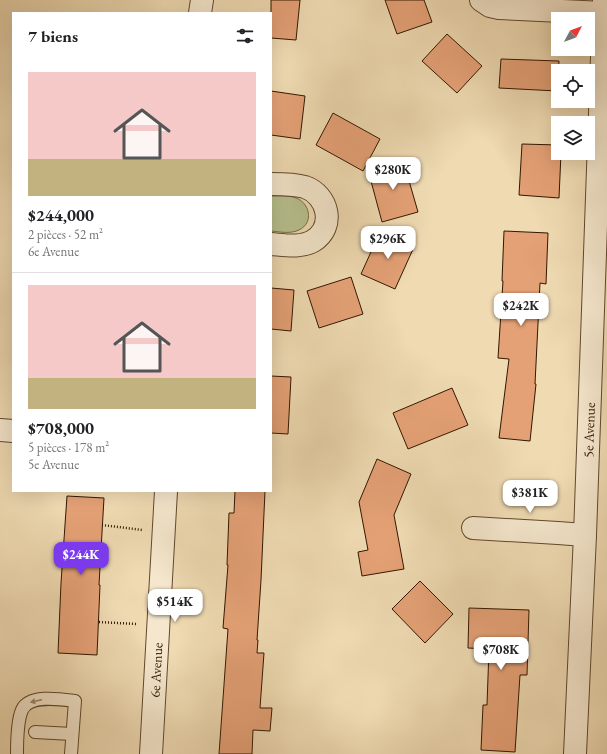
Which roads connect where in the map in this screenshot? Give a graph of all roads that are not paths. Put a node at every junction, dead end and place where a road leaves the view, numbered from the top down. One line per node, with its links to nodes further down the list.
1 (202, 0): 4 (street)
2 (481, 0): 3 (street, 5e Avenue)
3 (604, 7): 11 (street, 5e Avenue)
4 (200, 12)
5 (272, 184): 6 (street)
6 (272, 244)
7 (0, 430): 8 (street)
8 (12, 431)
9 (166, 492): 16 (street, 6e Avenue)
10 (473, 528): 11 (street)
11 (585, 536): 17 (street, 5e Avenue)
12 (35, 732): 13 (lane)
13 (72, 734): 14 (lane, one-way to 14); 15 (lane)
14 (16, 754)
15 (71, 754)
16 (151, 754)
17 (575, 754)

